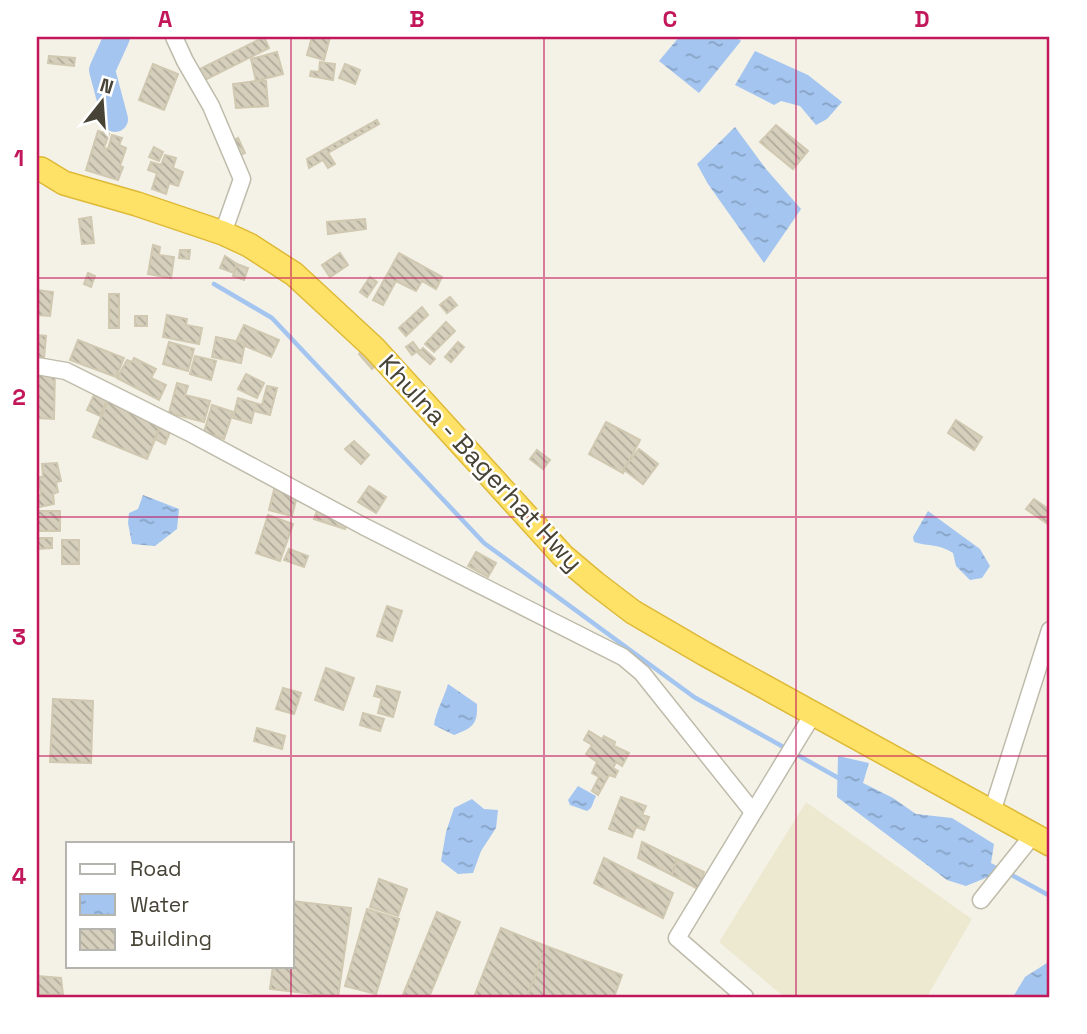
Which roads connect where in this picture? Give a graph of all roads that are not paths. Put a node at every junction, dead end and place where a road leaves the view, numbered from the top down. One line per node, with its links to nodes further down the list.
1 (174, 37): 3 (street)
2 (38, 174): 3 (highway, Khulna - Bagerhat Hwy)
3 (223, 233): 6 (highway, Khulna - Bagerhat Hwy)
4 (37, 366): 7 (street)
5 (1050, 630): 8 (street)
6 (813, 714): 7 (street); 8 (highway, Khulna - Bagerhat Hwy)
7 (753, 812): 11 (street)
8 (992, 812): 9 (highway, Khulna - Bagerhat Hwy)
9 (1042, 839): 10 (street)
10 (981, 901)
11 (745, 997)

